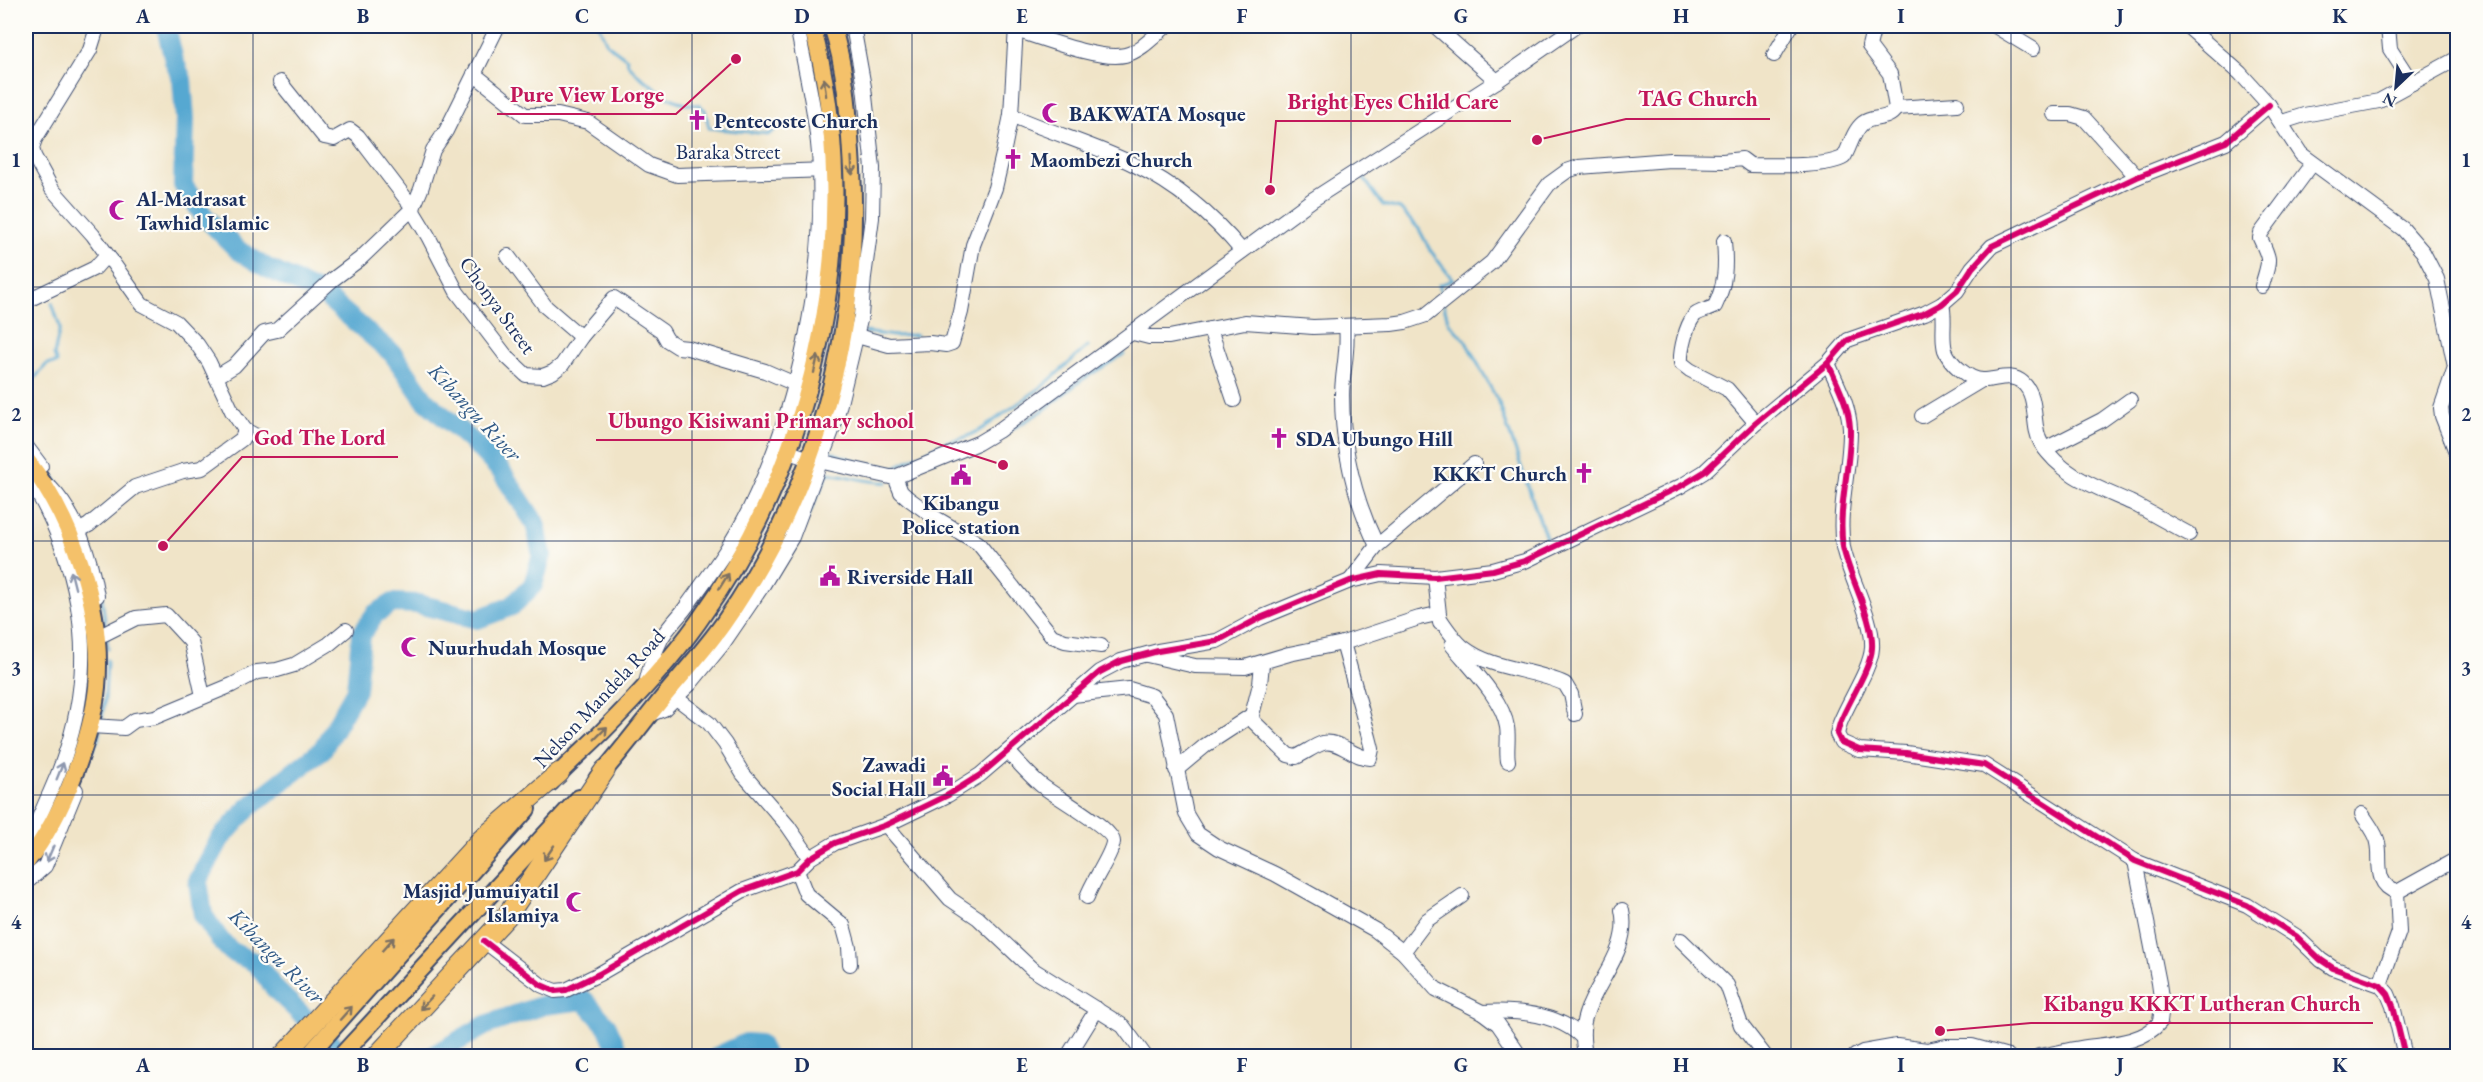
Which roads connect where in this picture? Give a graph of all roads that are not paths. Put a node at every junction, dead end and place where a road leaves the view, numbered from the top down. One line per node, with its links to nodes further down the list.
1 (91, 26): 29 (street)
2 (498, 26): 19 (street)
3 (797, 26): 31 (street)
4 (812, 26): 31 (main road, Nelson Mandela Road, one-way to 4)
5 (853, 26): 44 (street)
6 (1166, 26): 15 (street)
7 (1435, 26): 20 (street)
8 (1576, 26): 20 (street)
9 (1791, 26): 17 (street)
10 (1874, 26): 25 (street)
11 (1995, 26): 16 (street)
12 (2187, 26): 24 (street)
13 (2388, 26): 22 (street)
14 (838, 27): 44 (main road, Nelson Mandela Road, one-way to 44)
15 (1016, 28): 27 (street)
16 (2033, 49)
17 (1774, 55)
18 (2457, 58): 22 (street)
19 (474, 74): 31 (street, Baraka Street); 33 (street)
20 (1497, 81): 35 (street)
21 (280, 82): 33 (street, Chonya Street)
22 (2412, 83): 28 (street)
23 (1957, 104): 25 (street)
24 (2269, 105): 28 (street); 32 (street)
25 (1896, 108): 41 (street)
26 (2054, 114): 32 (street)
27 (1011, 115): 35 (street); 44 (street)
28 (2282, 123): 30 (street)
29 (29, 149): 37 (street)
30 (2312, 165): 38 (street); 59 (street)
31 (826, 170): 49 (main road, Nelson Mandela Road)
32 (2137, 177): 40 (street)
33 (413, 207): 45 (street, Chonya Street); 47 (street)
34 (1724, 241): 53 (street)
35 (1242, 251): 43 (street)
36 (508, 256): 45 (street)
37 (111, 260): 39 (street); 47 (street)
38 (2262, 286)
39 (26, 301)
40 (1942, 304): 46 (street); 48 (street)
41 (1346, 327): 42 (street); 67 (street)
42 (1210, 329): 43 (street); 50 (street)
43 (1133, 333): 64 (street)
44 (851, 334): 61 (main road, Nelson Mandela Road)
45 (581, 337): 49 (street, Chonya Street)
46 (1828, 363): 53 (street); 92 (street)
47 (216, 377): 54 (street)
48 (1982, 380): 52 (street); 57 (street)
49 (802, 387): 58 (main road, Nelson Mandela Road)
50 (1234, 400)
51 (2130, 400): 57 (street)
52 (1922, 416)
53 (1756, 423): 68 (street)
54 (245, 430): 55 (street); 65 (street)
55 (258, 437)
56 (26, 446): 65 (street)
57 (2045, 448): 66 (street)
58 (781, 450): 61 (street); 87 (main road, Nelson Mandela Road, one-way to 58)
59 (2457, 457)
60 (26, 459): 65 (main road)
61 (815, 460): 64 (street); 77 (main road, Nelson Mandela Road)
62 (1474, 464): 67 (street)
63 (26, 476): 90 (street, one-way to 63)
64 (895, 477): 74 (street)
65 (74, 533): 72 (street); 82 (main road)
66 (2188, 534)
67 (1377, 546): 69 (street)
68 (1436, 578): 69 (street); 70 (street)
69 (1350, 581): 75 (street)
70 (1437, 614): 73 (street); 80 (street); 84 (street)
71 (346, 630): 79 (street)
72 (104, 634): 79 (street); 82 (street)
73 (1343, 643): 76 (street); 81 (street)
74 (1101, 646)
75 (1145, 655): 76 (street); 78 (street)
76 (1262, 664): 81 (street)
77 (672, 695): 85 (main road, Nelson Mandela Road); 91 (street)
78 (1073, 695): 83 (street); 86 (street)
79 (203, 696): 82 (street)
80 (1575, 714)
81 (1252, 716): 86 (street)
82 (93, 727): 94 (main road); 96 (street, one-way to 96)
83 (1008, 752): 89 (street); 99 (street)
84 (1508, 761)
85 (605, 770): 102 (highway, one-way to 102); 111 (main road, Nelson Mandela Road)
86 (1176, 770): 103 (street)
87 (559, 773): 110 (main road, Nelson Mandela Road, one-way to 87); 110 (highway, one-way to 87)
88 (2362, 814): 97 (street)
89 (886, 825): 91 (street); 106 (street)
90 (26, 842)
91 (810, 858): 95 (street)
92 (2135, 861): 105 (street); 109 (street)
93 (2453, 861): 97 (street)
94 (26, 863)
95 (797, 871): 102 (street); 104 (street)
96 (26, 883)
97 (2397, 891): 105 (street)
98 (1462, 896): 103 (street)
99 (1087, 897)
100 (1622, 910): 108 (street)
101 (1681, 940): 117 (street)
102 (484, 941): 112 (highway, one-way to 112)
103 (1403, 952): 107 (street)
104 (850, 964)
105 (2380, 985): 121 (street)
106 (1097, 1009): 113 (street); 114 (street)
107 (1482, 1011): 108 (street); 115 (street)
108 (1583, 1038): 116 (street)
109 (2108, 1051): 120 (street)
110 (293, 1054)
111 (341, 1056)
112 (376, 1056)
113 (1068, 1056)
114 (1145, 1056)
115 (1520, 1056)
116 (1585, 1056)
117 (1765, 1056)
118 (1855, 1056): 119 (street)
119 (2007, 1056)
120 (2039, 1056)
121 (2405, 1056)

